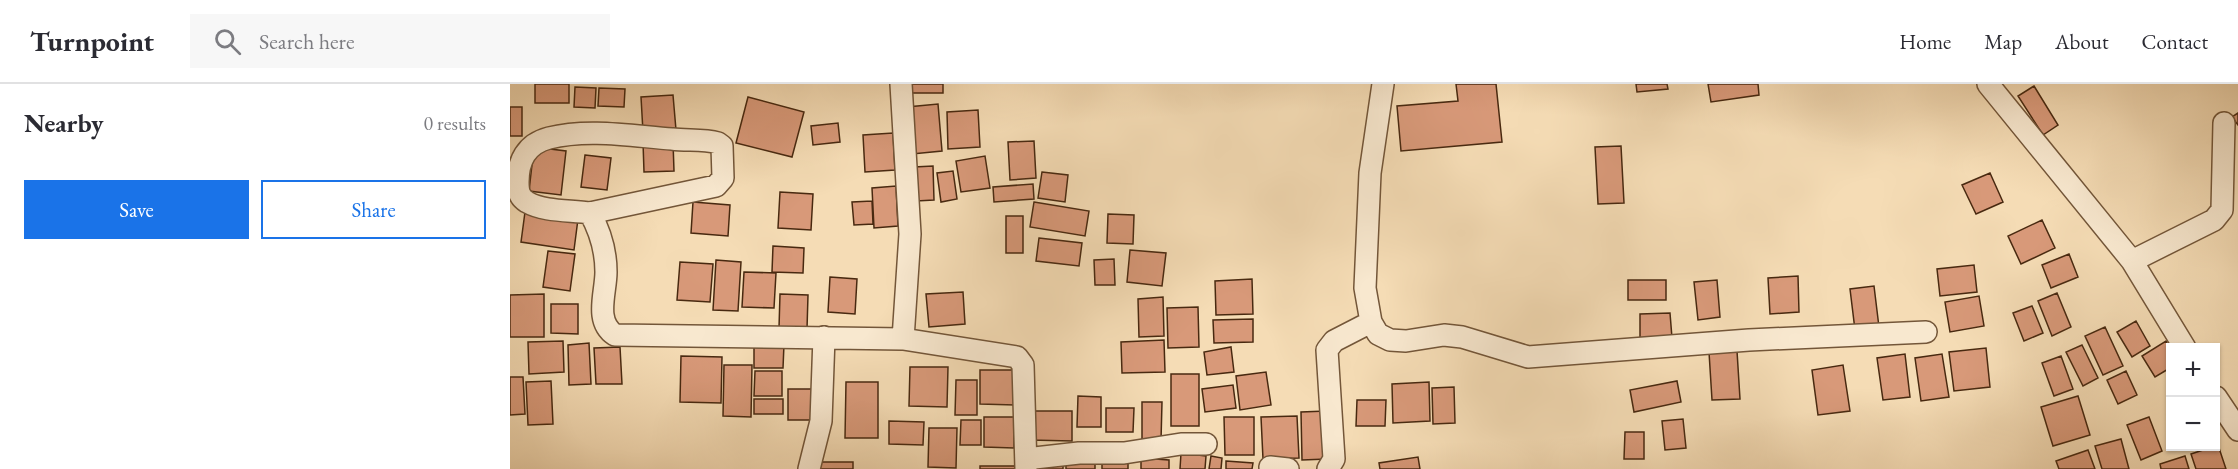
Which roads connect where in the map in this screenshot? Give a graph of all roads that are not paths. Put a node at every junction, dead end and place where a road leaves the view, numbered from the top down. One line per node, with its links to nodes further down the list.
1 (900, 84): 11 (street)
2 (1383, 84): 8 (street)
3 (1988, 84): 7 (street)
4 (2224, 123): 7 (street)
5 (514, 165): 6 (street); 6 (street)
6 (590, 213): 10 (street)
7 (2132, 261): 12 (street)
8 (1371, 322): 9 (street); 18 (street)
9 (1926, 332)
10 (824, 337): 11 (street); 17 (street)
11 (903, 339): 16 (street)
12 (2182, 343)
13 (2226, 404): 14 (street)
14 (2238, 430)
15 (1206, 444): 16 (street)
16 (1026, 464)
17 (809, 469)
18 (1328, 469)

